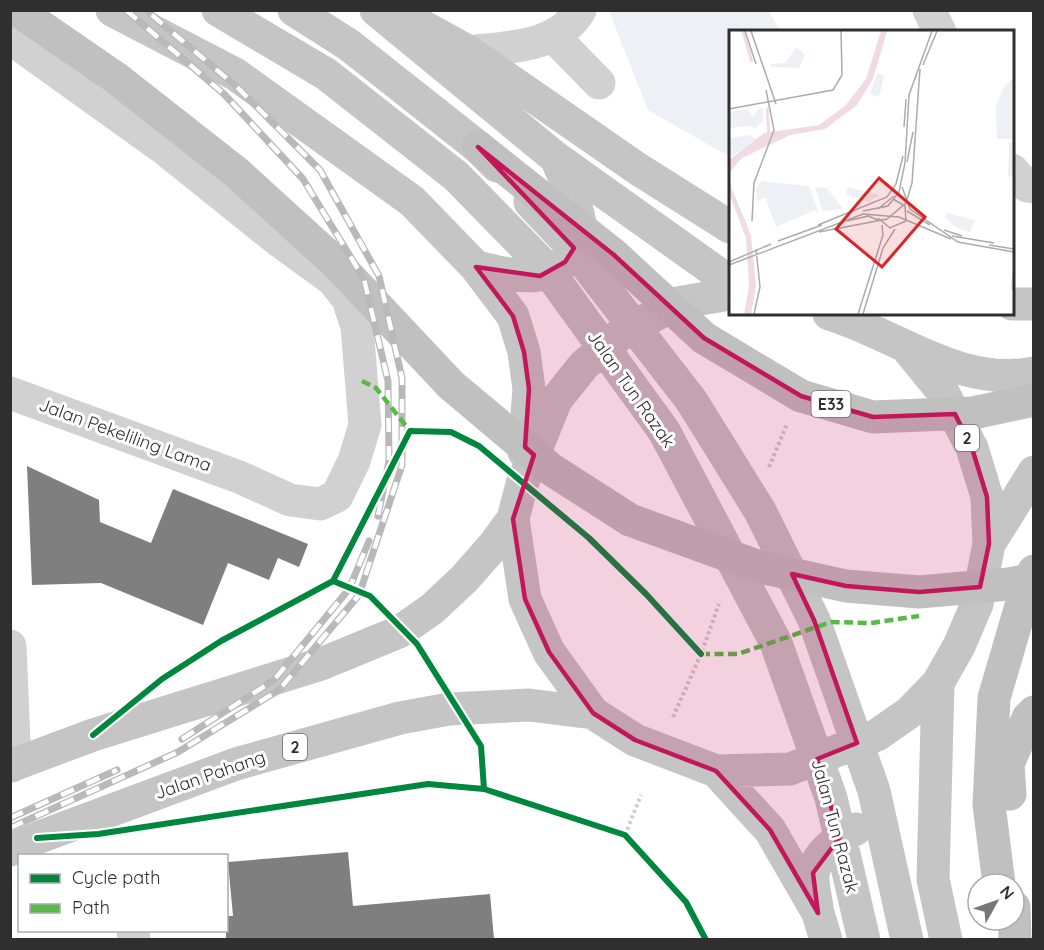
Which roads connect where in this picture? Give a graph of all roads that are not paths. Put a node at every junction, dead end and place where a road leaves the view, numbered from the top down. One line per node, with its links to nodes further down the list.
1 (17, 10): 34 (highway)
2 (112, 10): 19 (main road)
3 (218, 10): 46 (main road, Jalan Tun Razak)
4 (294, 10): 14 (main road, Jalan Tun Razak)
5 (376, 10): 15 (main road)
6 (395, 10): 12 (main road)
7 (580, 10): 10 (lane)
8 (929, 10): 9 (lane)
9 (939, 30)
10 (553, 36): 12 (lane); 13 (lane)
11 (10, 38): 27 (lane, Jalan Pekeliling Lama)
12 (469, 52): 18 (main road)
13 (599, 83)
14 (478, 147): 28 (highway, E33); 47 (main road, Jalan Tun Razak)
15 (556, 158): 19 (main road); 20 (main road)
16 (1014, 172): 17 (lane)
17 (1034, 187)
18 (729, 226)
19 (476, 267): 30 (main road)
20 (729, 281)
21 (729, 294): 30 (main road, 2)
22 (1014, 304): 23 (main road)
23 (1034, 304)
24 (832, 315): 25 (main road, 2)
25 (907, 348): 26 (main road, 2); 32 (main road, 2)
26 (1034, 373)
27 (10, 393)
28 (1034, 400)
29 (1034, 472): 32 (main road, 2)
30 (522, 484): 31 (main road, 2)
31 (513, 519): 38 (main road, 2); 39 (main road, 2)
32 (989, 544): 36 (main road, 2)
33 (1034, 571): 42 (highway)
34 (1034, 579)
35 (10, 646): 39 (lane)
36 (938, 683): 40 (main road, 2); 44 (main road)
37 (1034, 712): 43 (highway)
38 (593, 713): 40 (main road, 2); 41 (main road, Jalan Pahang / 2)
39 (11, 766)
40 (716, 771): 45 (main road)
41 (10, 850)
42 (997, 872)
43 (1012, 872)
44 (933, 879): 45 (main road); 48 (main road)
45 (822, 926)
46 (864, 939)
47 (908, 939)
48 (946, 939)

